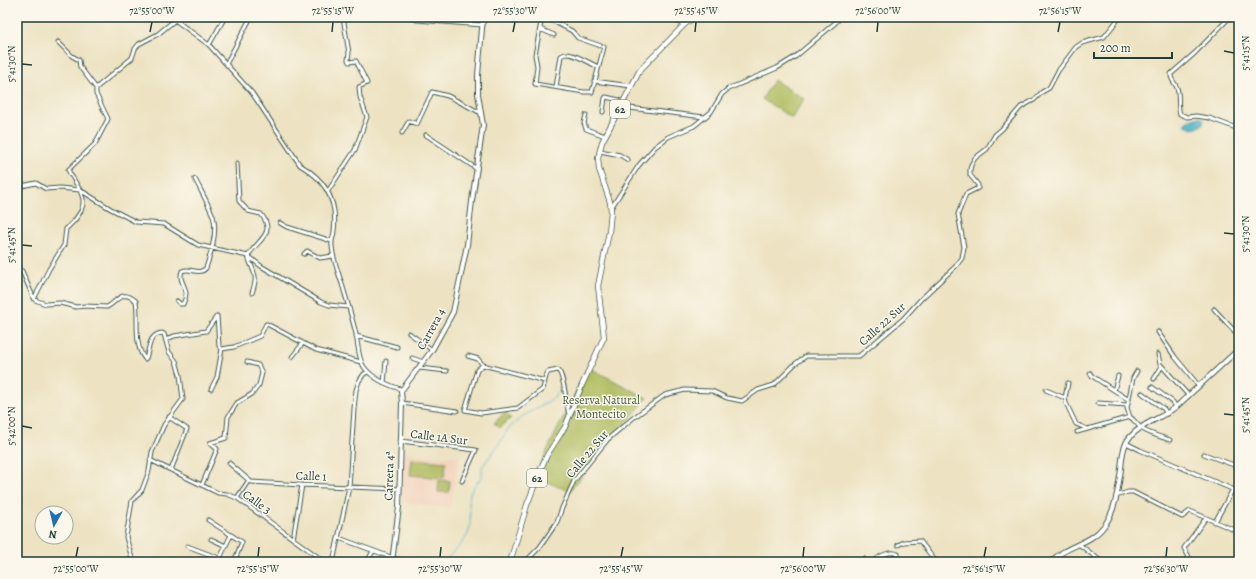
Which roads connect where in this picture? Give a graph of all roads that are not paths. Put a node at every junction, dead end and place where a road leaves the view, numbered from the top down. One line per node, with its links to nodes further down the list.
1 (171, 17): 13 (street)
2 (225, 17): 19 (street)
3 (251, 17): 20 (street)
4 (343, 17): 42 (street)
5 (412, 17): 14 (street)
6 (483, 17): 14 (street, Carrera 4)
7 (544, 17): 16 (street); 21 (street)
8 (671, 17): 15 (street)
9 (694, 17): 15 (main road, 62)
10 (840, 17): 30 (street)
11 (1120, 17): 153 (street, Calle 22 Sur)
12 (1230, 17): 31 (street)
13 (174, 20): 19 (street); 25 (street)
14 (484, 25): 28 (street, Carrera 4)
15 (684, 25): 23 (main road, 62)
16 (540, 29): 17 (street); 24 (street)
17 (554, 35)
18 (58, 42): 25 (street)
19 (209, 45): 20 (street)
20 (226, 64): 42 (street)
21 (598, 67): 22 (street); 24 (street)
22 (594, 81): 23 (street); 24 (street)
23 (631, 86): 26 (main road, 62)
24 (556, 87)
25 (96, 88): 41 (street)
26 (621, 107): 27 (street); 30 (street); 34 (main road, 62)
27 (603, 112)
28 (481, 113): 32 (street); 38 (street, Carrera 4)
29 (586, 115): 34 (street)
30 (705, 117): 43 (street)
31 (1239, 129)
32 (402, 133)
33 (426, 135): 38 (street)
34 (605, 136): 35 (main road, 62)
35 (600, 151): 36 (street); 43 (main road, 62)
36 (628, 160)
37 (237, 163): 48 (street)
38 (477, 169): 65 (street, Carrera 4)
39 (195, 179): 46 (street)
40 (17, 187): 41 (street)
41 (80, 190): 46 (street); 50 (street)
42 (328, 191): 45 (street)
43 (611, 208): 104 (main road, 62)
44 (280, 223): 45 (street)
45 (332, 241): 49 (street)
46 (212, 248): 48 (street); 53 (street)
47 (304, 254): 49 (street)
48 (248, 256): 51 (street); 54 (street)
49 (333, 256): 54 (street)
50 (17, 270)
51 (252, 293)
52 (35, 300): 60 (street)
53 (177, 301)
54 (348, 307): 58 (street)
55 (1214, 309): 59 (street)
56 (1158, 332): 88 (street)
57 (409, 333): 65 (street)
58 (356, 336): 62 (street); 74 (street)
59 (1239, 336)
60 (166, 340): 63 (street); 105 (street)
61 (303, 343): 63 (street); 69 (street); 74 (street)
62 (397, 347)
63 (222, 349): 90 (street)
64 (1239, 349): 67 (street)
65 (432, 350): 75 (street, Carrera 4)
66 (1158, 354): 77 (street)
67 (1233, 355): 71 (street); 88 (street)
68 (468, 356): 76 (street)
69 (292, 357)
70 (412, 358): 75 (street)
71 (1239, 360)
72 (386, 361): 86 (street)
73 (247, 362): 120 (street)
74 (362, 362): 81 (street)
75 (423, 362): 78 (street, Carrera 4)
76 (483, 365): 85 (street); 85 (street)
77 (1162, 366): 84 (street); 95 (street)
78 (419, 368): 79 (street); 93 (street, Carrera 4)
79 (447, 371)
80 (1137, 371): 97 (street)
81 (368, 372): 86 (street); 122 (street)
82 (1090, 372): 92 (street)
83 (1118, 376): 92 (street)
84 (1154, 379)
85 (545, 381): 104 (street)
86 (384, 383): 93 (street)
87 (1068, 383): 96 (street)
88 (1199, 386): 95 (street)
89 (1152, 387): 101 (street)
90 (211, 389)
91 (1046, 390): 96 (street)
92 (1114, 390): 97 (street)
93 (401, 391): 98 (street, Carrera 4ª)
94 (1142, 394): 103 (street)
95 (1189, 396): 101 (street)
96 (1065, 398): 107 (street)
97 (1129, 400): 100 (street)
98 (402, 403): 102 (street); 111 (street, Carrera 4ª)
99 (1098, 404): 100 (street)
100 (1127, 405): 106 (street)
101 (1176, 407): 103 (street)
102 (458, 411)
103 (1168, 414): 108 (street)
104 (569, 416): 152 (main road, 62)
105 (169, 417): 114 (street); 117 (street)
106 (1130, 418): 107 (street); 108 (street)
107 (1085, 428): 109 (street)
108 (1140, 428): 110 (street); 112 (street)
109 (1077, 432)
110 (1170, 440)
111 (400, 441): 119 (street, Calle 1A Sur); 123 (street, Carrera 4ª)
112 (1126, 443): 124 (street); 126 (street)
113 (1204, 454): 116 (street)
114 (150, 460): 117 (street, Calle 3); 144 (street)
115 (229, 463): 118 (street)
116 (1239, 467)
117 (171, 470): 120 (street, Calle 3)
118 (249, 480): 121 (street, Calle 1); 127 (street)
119 (462, 481)
120 (202, 485): 127 (street, Calle 3)
121 (302, 485): 122 (street, Calle 1); 135 (street)
122 (349, 487): 123 (street, Calle 1); 133 (street)
123 (399, 489): 141 (street, Carrera 4ª)
124 (1233, 489): 125 (street); 130 (street)
125 (1239, 492)
126 (1116, 496): 128 (street); 137 (street)
127 (237, 498): 135 (street, Calle 3)
128 (1206, 518): 130 (street); 159 (street)
129 (208, 520): 132 (street)
130 (1215, 522): 131 (street)
131 (1239, 532)
132 (231, 535): 139 (street); 146 (street)
133 (339, 538): 140 (street); 148 (street)
134 (211, 539): 139 (street)
135 (293, 539): 147 (street, Calle 3)
136 (898, 545): 143 (street)
137 (1080, 545): 157 (street); 158 (street)
138 (187, 546): 142 (street)
139 (226, 546): 142 (street)
140 (373, 551): 141 (street); 149 (street)
141 (393, 557): 150 (street, Carrera 4ª); 151 (street)
142 (220, 558): 145 (street)
143 (936, 561): 156 (street)
144 (133, 562)
145 (230, 562)
146 (234, 562)
147 (325, 562)
148 (333, 562)
149 (367, 562)
150 (392, 562)
151 (409, 562)
152 (510, 562)
153 (525, 562)
154 (873, 562): 155 (street)
155 (899, 562)
156 (927, 562)
157 (1051, 562)
158 (1102, 562)
159 (1185, 562)

